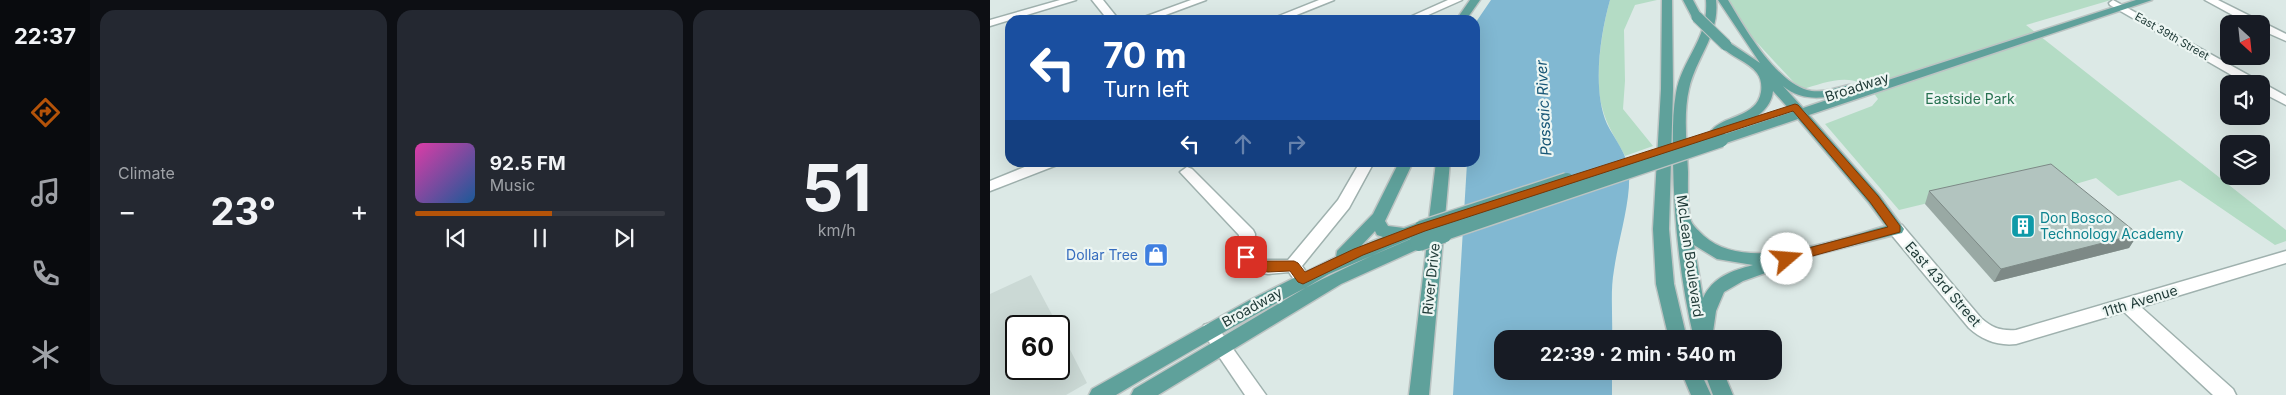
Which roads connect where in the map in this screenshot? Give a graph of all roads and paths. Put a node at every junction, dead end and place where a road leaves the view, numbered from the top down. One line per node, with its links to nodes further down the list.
1 (1071, 0): 14 (street)
2 (1097, 0): 15 (street)
3 (1201, 0): 16 (street)
4 (1329, 0): 17 (street)
5 (1457, 0): 18 (street)
6 (1475, 0): 19 (main road)
7 (1667, 0): 49 (main road, McLean Boulevard)
8 (1688, 0): 25 (main road, bridge)
9 (1711, 0): 40 (main road, McLean Boulevard)
10 (1723, 0): 27 (main road)
11 (2147, 0): 13 (main road, Broadway)
12 (2210, 0): 20 (street)
13 (2120, 4): 26 (street, East 39th Street); 27 (main road, Broadway)
14 (1020, 15)
15 (1110, 15)
16 (1156, 15)
17 (1288, 15)
18 (1420, 15)
19 (1464, 15)
20 (2240, 15)
21 (1005, 20): 22 (street)
22 (990, 24)
23 (2270, 30): 24 (street)
24 (2286, 38)
25 (1765, 75): 30 (main road); 31 (main road)
26 (2241, 75)
27 (1864, 89): 30 (main road, Broadway)
28 (2270, 92): 29 (street)
29 (2286, 101)
30 (1798, 110): 31 (main road, Broadway); 32 (main road)
31 (1719, 136): 32 (main road); 42 (main road, Broadway, bridge)
32 (1827, 144): 41 (main road)
33 (1039, 167): 38 (street)
34 (1365, 167): 46 (street)
35 (1404, 167): 39 (main road)
36 (1442, 167): 59 (main road, River Drive)
37 (1187, 172): 46 (street)
38 (990, 186)
39 (1380, 216): 42 (main road); 45 (main road)
40 (1683, 222): 43 (main road); 50 (main road, McLean Boulevard)
41 (1896, 229): 43 (main road); 52 (street, East 43rd Street)
42 (1420, 235): 45 (main road, Broadway); 53 (main road, Broadway)
43 (1796, 254): 51 (main road)
44 (2286, 257): 47 (street, 11th Avenue)
45 (1327, 267): 46 (main road, Broadway)
46 (1298, 272): 48 (main road, Broadway)
47 (2128, 304): 52 (street, 11th Avenue); 62 (street)
48 (1210, 330): 53 (street); 56 (main road, Broadway)
49 (1675, 330)
50 (1703, 330)
51 (1706, 330)
52 (1993, 335)
53 (1222, 346): 57 (main road, Broadway); 58 (street)
54 (1694, 380): 60 (main road)
55 (1717, 380): 61 (main road)
56 (1099, 395)
57 (1141, 395)
58 (1256, 395)
59 (1419, 395)
60 (1701, 395)
61 (1723, 395)
62 (2226, 395)

